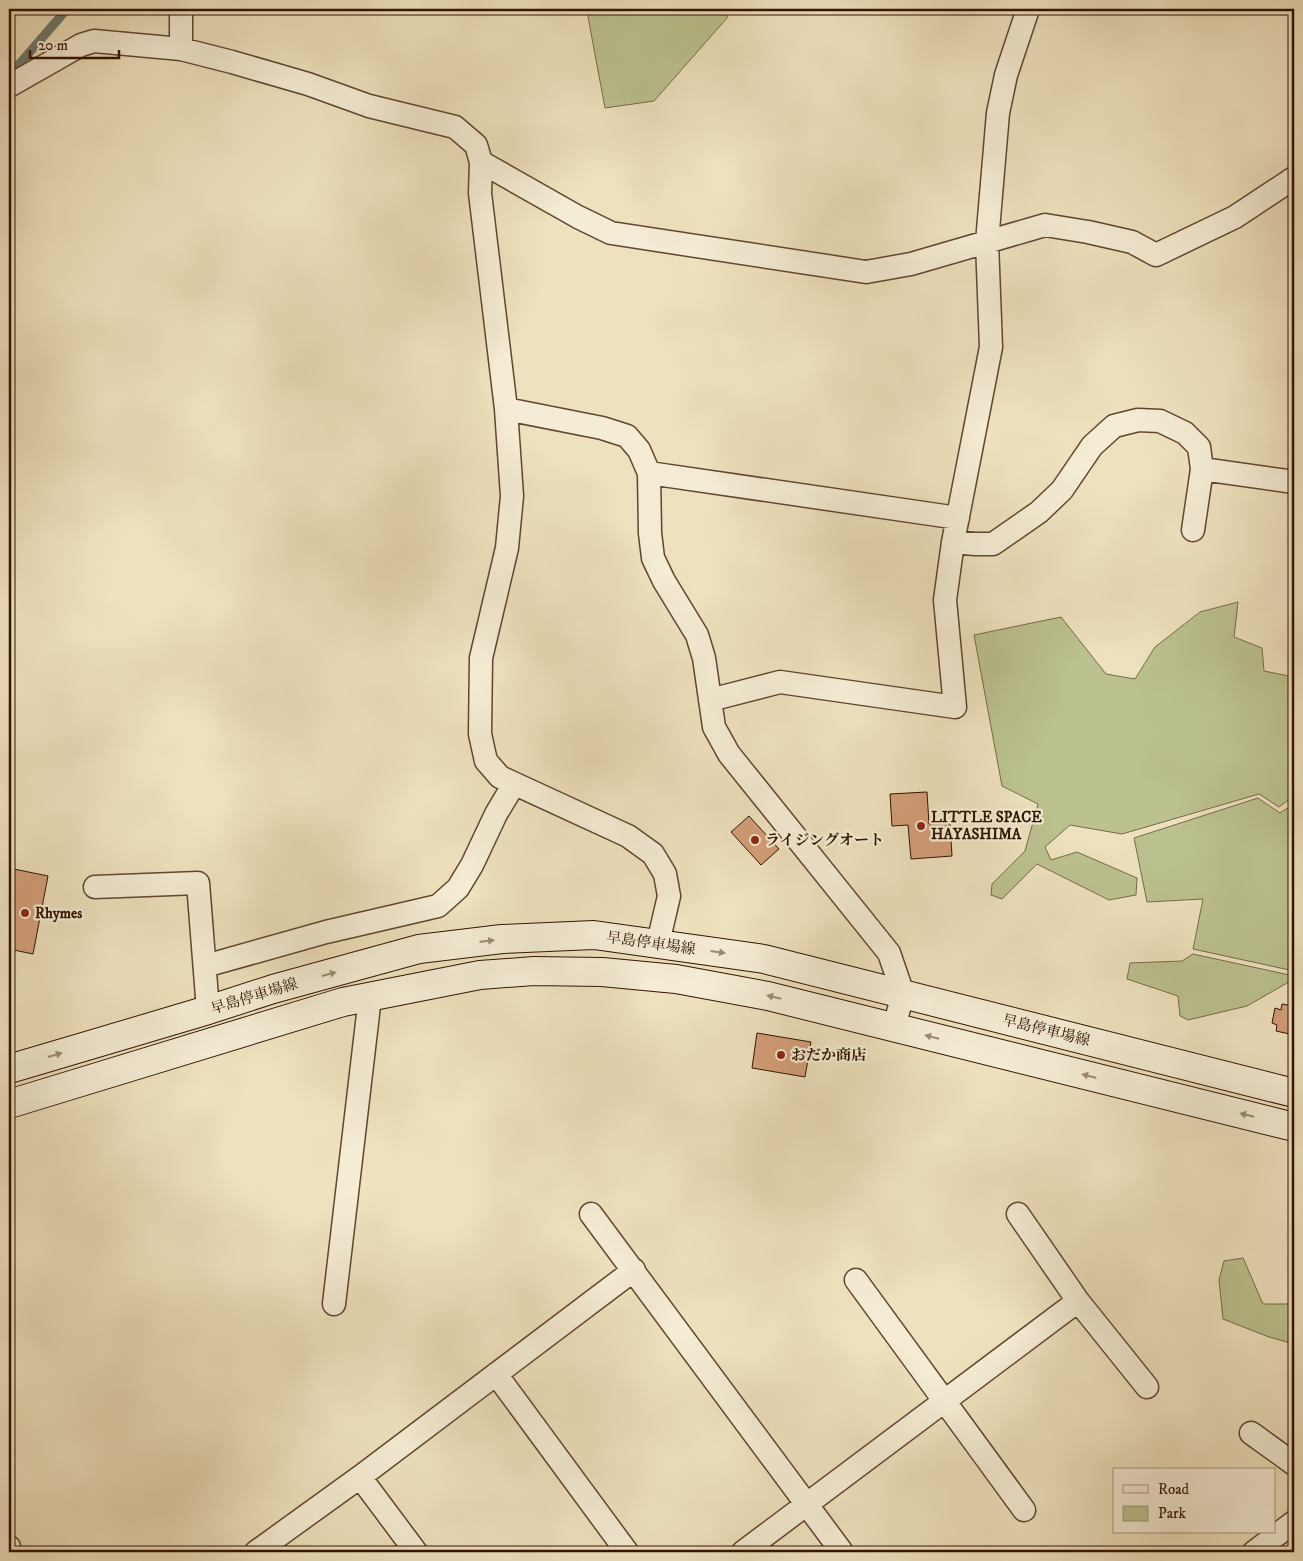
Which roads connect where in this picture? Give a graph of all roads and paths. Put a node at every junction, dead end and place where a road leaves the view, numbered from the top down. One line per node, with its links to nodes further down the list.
1 (181, 9): 3 (street)
2 (1028, 9): 7 (street)
3 (181, 49): 4 (street); 5 (street)
4 (9, 86)
5 (482, 162): 7 (street); 8 (street)
6 (1294, 178): 7 (street)
7 (987, 242): 12 (street)
8 (506, 409): 10 (street); 16 (street)
9 (1202, 469): 11 (street); 13 (street); 14 (street)
10 (648, 473): 12 (street); 15 (street)
11 (1294, 482)
12 (958, 518): 14 (street)
13 (1193, 530)
14 (953, 542): 15 (street)
15 (710, 700): 20 (street)
16 (514, 784): 18 (street); 19 (street)
17 (95, 888): 19 (street)
18 (658, 944): 20 (main road, 早島停車場線, one-way to 20); 22 (main road, 早島停車場線, one-way to 18)
19 (205, 966): 22 (street)
20 (903, 994): 23 (street); 25 (main road, 早島停車場線)
21 (370, 997): 23 (main road, one-way to 21); 26 (main road); 33 (street)
22 (208, 1010): 24 (main road, 早島停車場線, one-way to 22)
23 (894, 1027): 27 (main road, one-way to 23)
24 (9, 1069)
25 (1294, 1093)
26 (9, 1104)
27 (1294, 1127)
28 (591, 1214): 30 (street)
29 (1018, 1214): 32 (street)
30 (634, 1270): 34 (street); 40 (street)
31 (856, 1280): 36 (street)
32 (1078, 1301): 35 (street); 36 (street)
33 (334, 1304)
34 (496, 1374): 39 (street); 47 (street)
35 (1147, 1387)
36 (944, 1401): 40 (street); 41 (street)
37 (1251, 1433): 38 (street)
38 (1294, 1464)
39 (360, 1477): 45 (street); 46 (street)
40 (807, 1504): 48 (street); 49 (street)
41 (1024, 1510)
42 (1294, 1522): 50 (street)
43 (9, 1547): 44 (street)
44 (10, 1552)
45 (256, 1552)
46 (416, 1552)
47 (628, 1552)
48 (743, 1552)
49 (842, 1552)
50 (1254, 1552)

